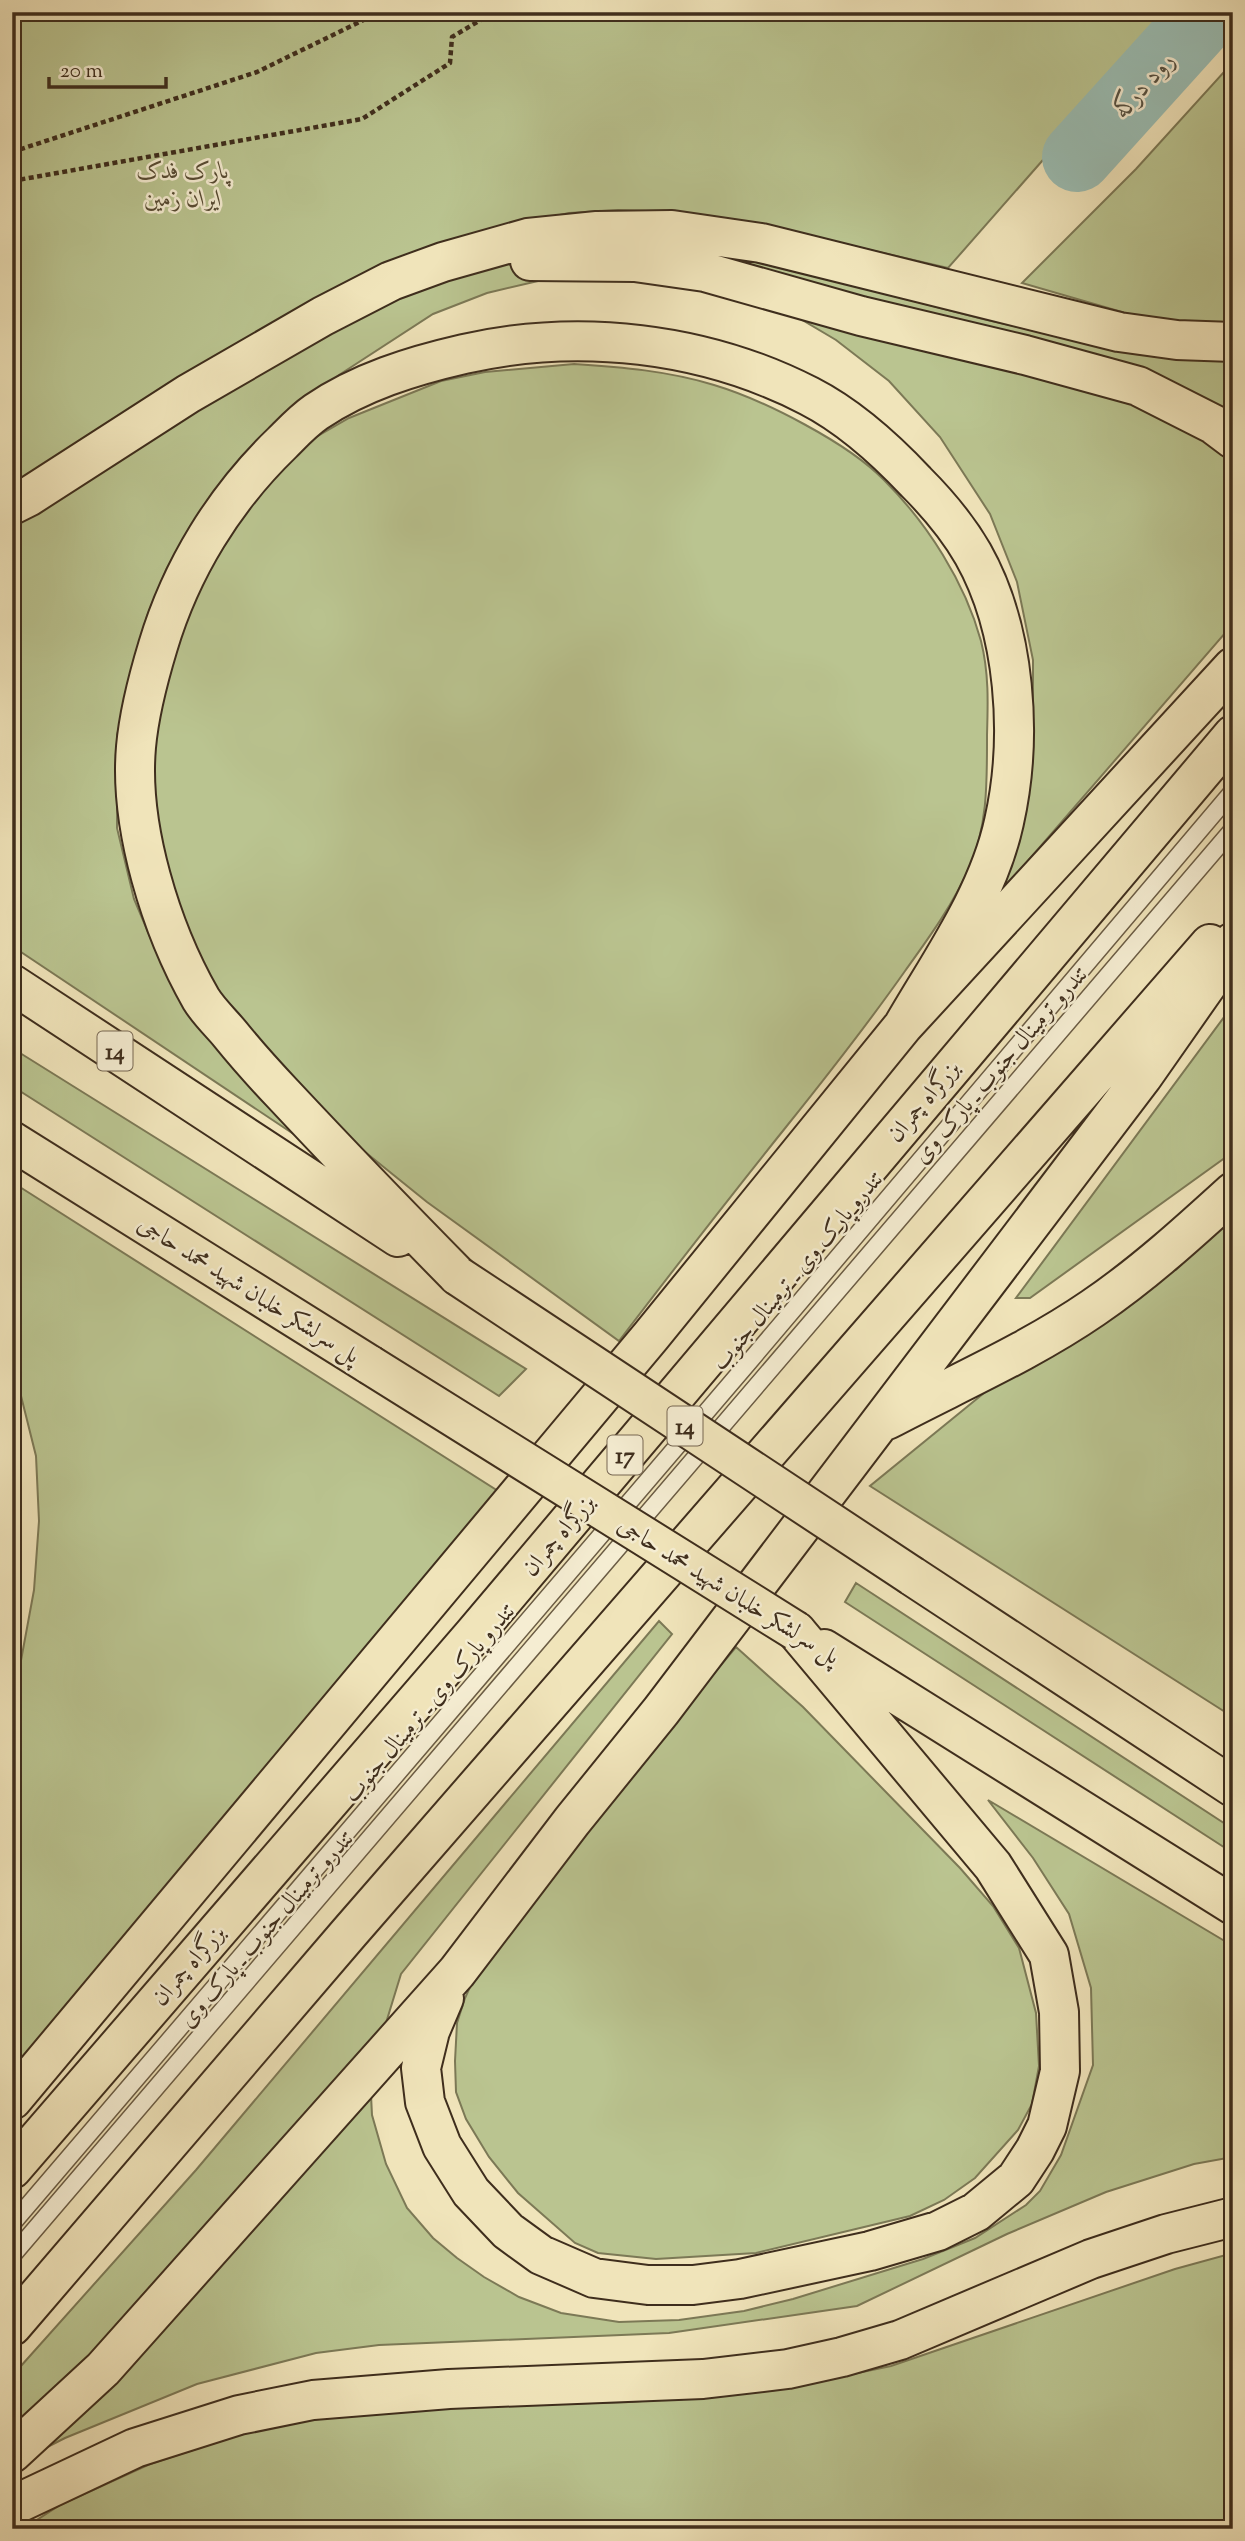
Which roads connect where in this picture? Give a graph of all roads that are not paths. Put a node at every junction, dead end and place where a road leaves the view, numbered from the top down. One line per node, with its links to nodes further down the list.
1 (443, 262): 2 (highway); 3 (highway); 4 (highway)
2 (1233, 342)
3 (1233, 439)
4 (12, 505)
5 (1233, 667): 12 (highway)
6 (1233, 735): 22 (highway, بزرگراه چمران / 17)
7 (1233, 790): 24 (lane, تندرو پارک وی ـ ترمینال جنوب)
8 (1233, 829): 25 (lane, تندرو ترمینال جنوب ـ پارک وی)
9 (1233, 917): 26 (highway)
10 (1233, 942): 16 (highway)
11 (12, 984): 15 (highway, 14)
12 (903, 1026): 15 (highway); 21 (highway)
13 (12, 1141): 17 (highway, پل سرلشکر خلبان شهید محمد حاجی, bridge)
14 (1233, 1192): 16 (highway)
15 (458, 1276): 18 (highway, 14, bridge)
16 (879, 1424): 20 (highway)
17 (796, 1632): 19 (highway, پل سرلشکر خلبان شهید محمد حاجی); 20 (highway)
18 (1233, 1787)
19 (1233, 1905)
20 (457, 1972): 27 (highway)
21 (12, 2100)
22 (12, 2169)
23 (1233, 2217): 28 (highway)
24 (12, 2224)
25 (12, 2256)
26 (12, 2326)
27 (12, 2453)
28 (12, 2506)

